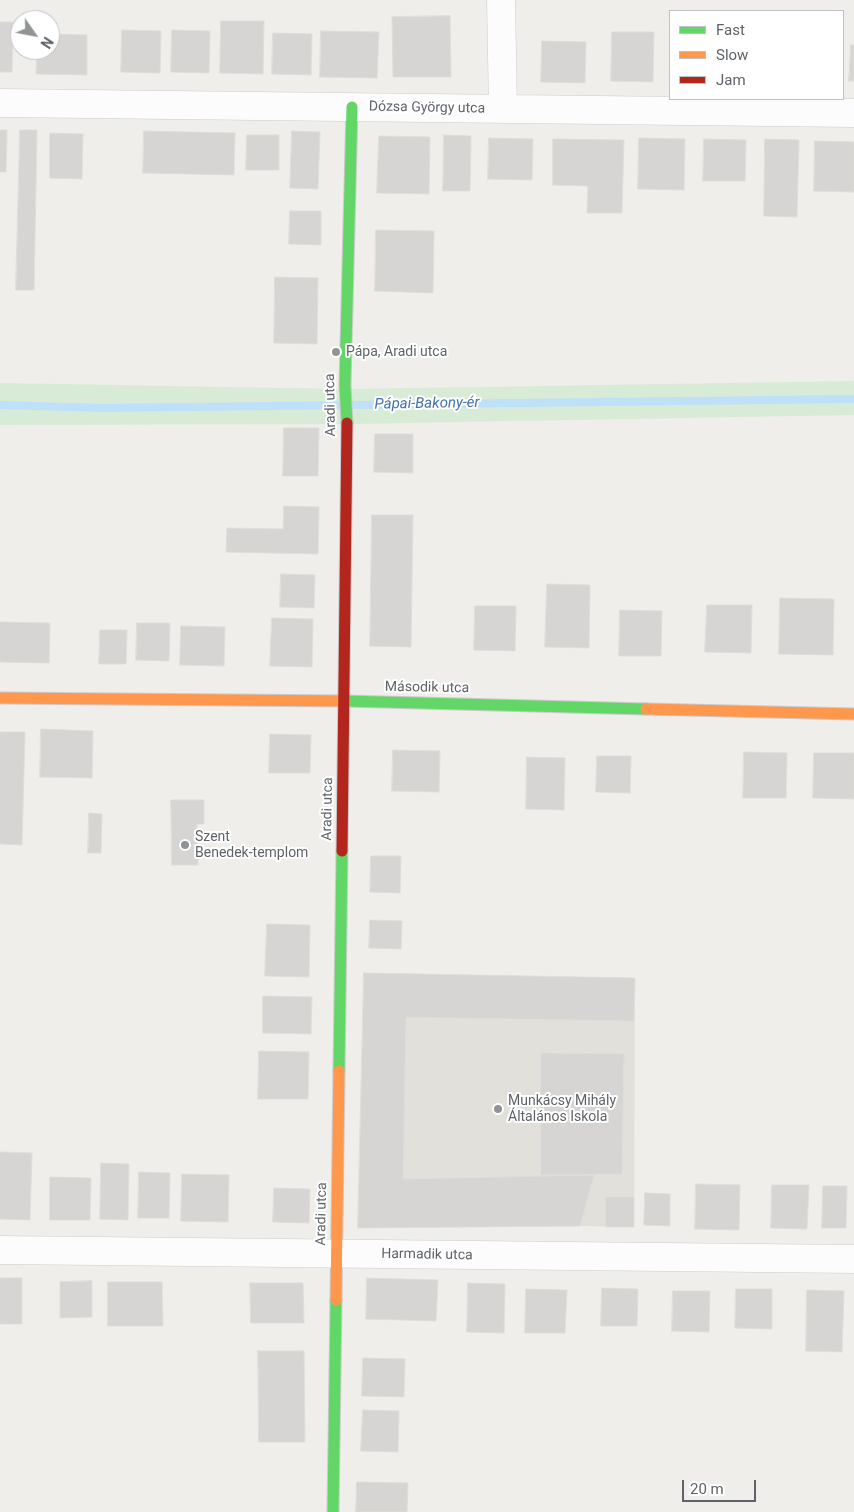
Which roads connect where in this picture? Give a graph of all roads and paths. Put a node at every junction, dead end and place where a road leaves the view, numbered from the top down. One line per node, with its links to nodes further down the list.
1 (501, 0): 4 (street)
2 (0, 103): 3 (street, Dózsa György utca)
3 (352, 107): 4 (street, Dózsa György utca); 7 (street, Aradi utca)
4 (503, 109): 5 (street, Dózsa György utca)
5 (854, 114)
6 (0, 698): 7 (street, Második utca)
7 (344, 701): 8 (street, Második utca); 10 (street, Aradi utca)
8 (854, 714)
9 (0, 1250): 10 (street, Harmadik utca)
10 (337, 1254): 11 (street, Harmadik utca); 12 (street, Aradi utca)
11 (854, 1260)
12 (333, 1512)

